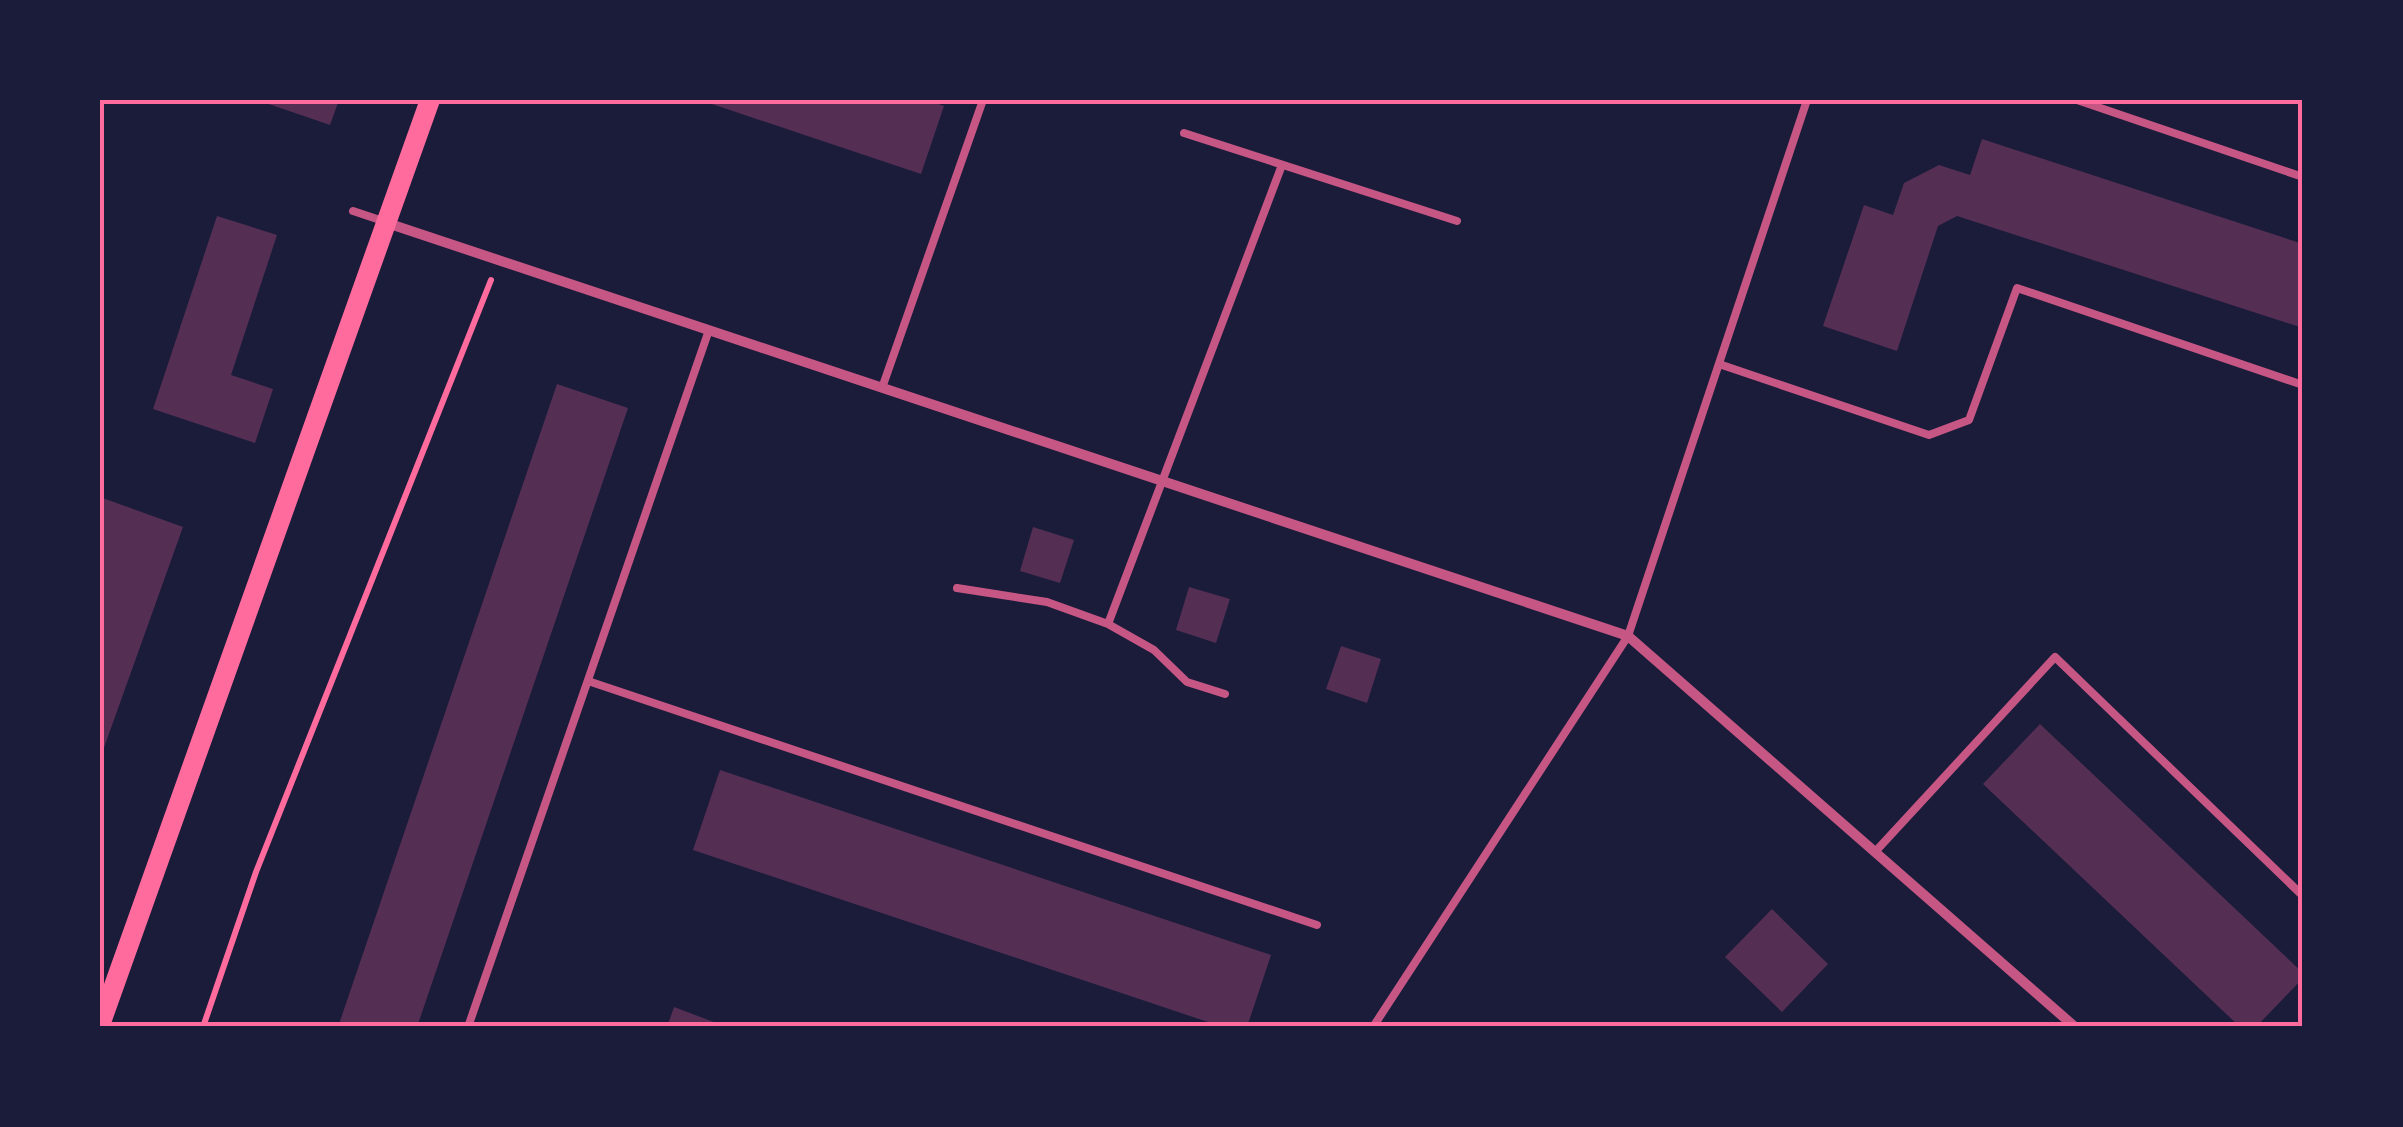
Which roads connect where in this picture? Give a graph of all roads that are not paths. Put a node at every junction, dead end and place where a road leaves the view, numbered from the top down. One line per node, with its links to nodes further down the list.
1 (430, 100): 9 (main road)
2 (982, 100): 14 (lane)
3 (1808, 100): 12 (lane)
4 (2076, 100): 7 (lane)
5 (1184, 133): 6 (lane)
6 (1282, 165): 10 (lane); 15 (lane)
7 (2303, 176)
8 (353, 211): 9 (lane)
9 (387, 222): 11 (street); 24 (main road)
10 (1457, 222)
11 (709, 330): 14 (street); 19 (lane)
12 (1719, 364): 13 (lane); 18 (lane)
13 (2303, 384)
14 (882, 388): 15 (street)
15 (1162, 481): 17 (lane); 18 (street)
16 (958, 588): 17 (lane)
17 (1108, 624): 20 (lane)
18 (1628, 636): 21 (street); 26 (lane)
19 (588, 680): 23 (lane); 25 (lane)
20 (1225, 694)
21 (1875, 852): 22 (lane); 27 (street)
22 (2303, 896)
23 (1316, 926)
24 (100, 1025)
25 (468, 1027)
26 (1373, 1027)
27 (2075, 1027)

